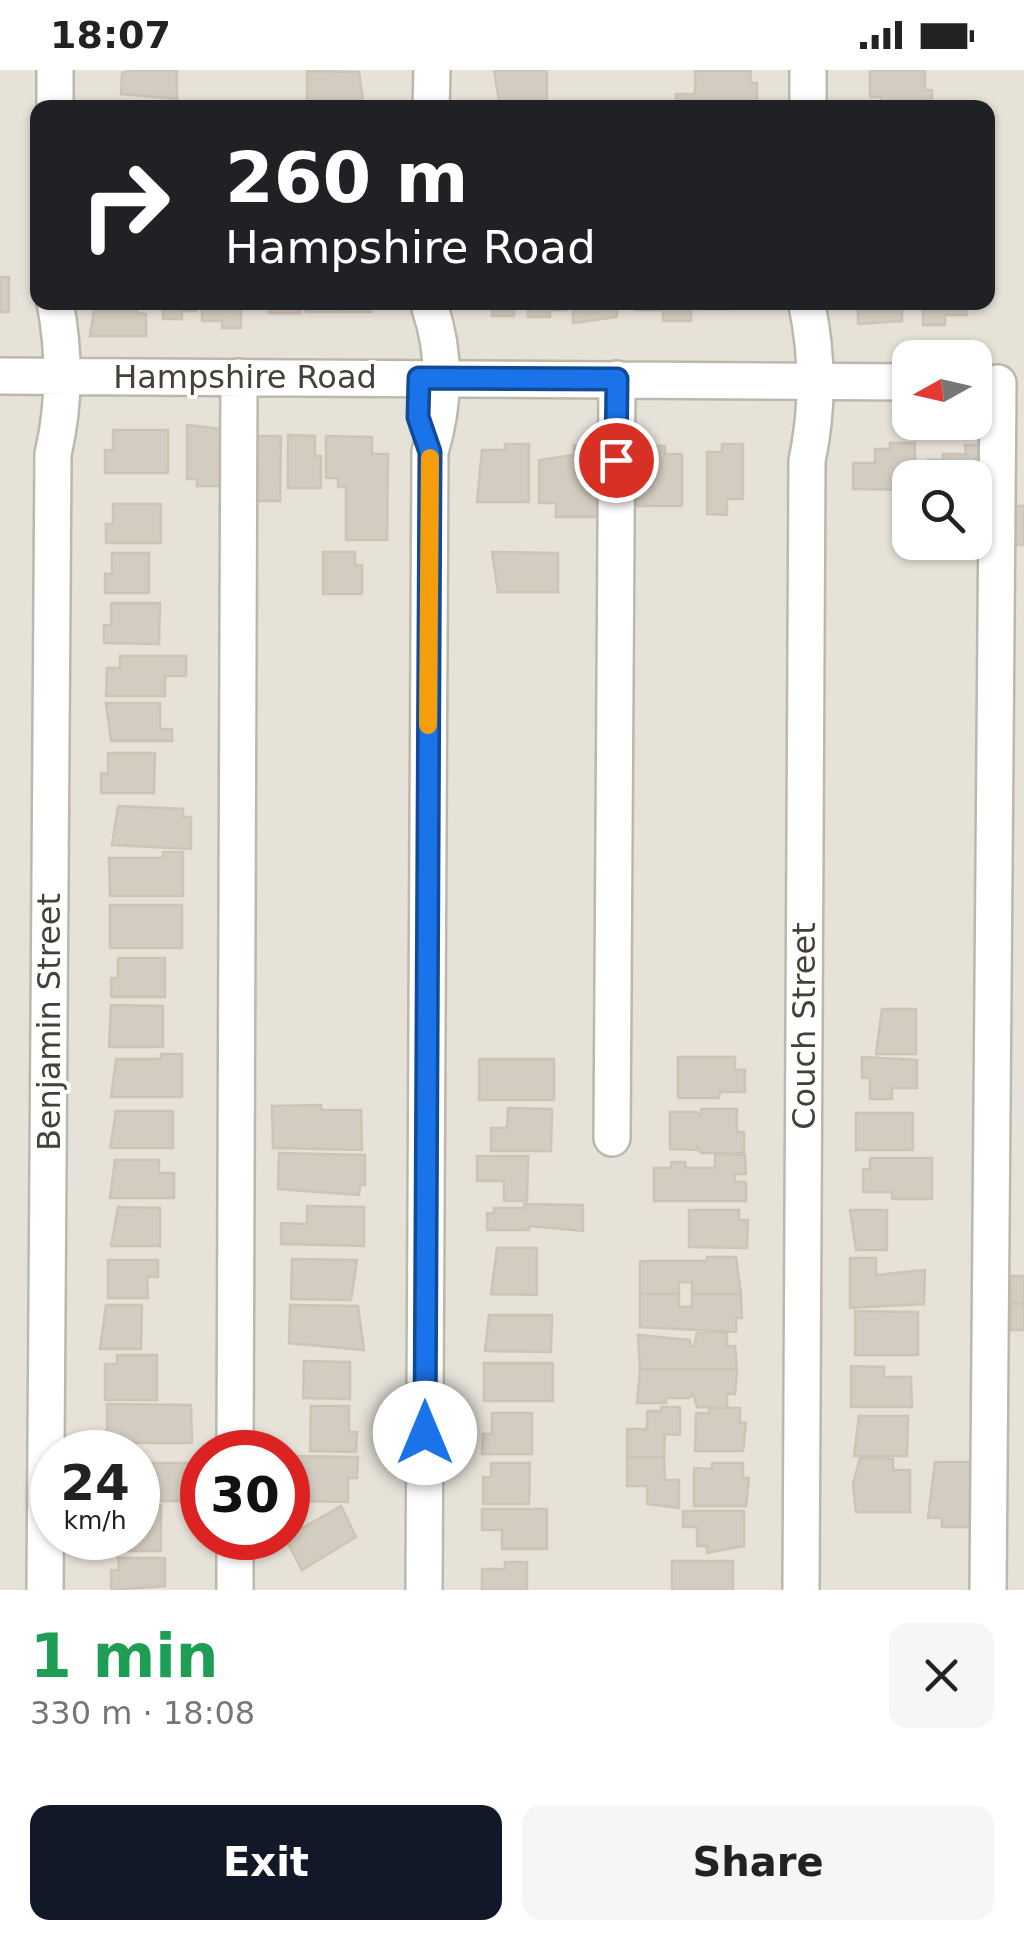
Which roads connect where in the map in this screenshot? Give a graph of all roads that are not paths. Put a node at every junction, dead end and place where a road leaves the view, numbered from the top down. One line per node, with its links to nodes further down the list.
1 (55, 70): 4 (street)
2 (432, 70): 5 (street)
3 (808, 70): 6 (street)
4 (54, 100)
5 (431, 100)
6 (808, 100)
7 (51, 310): 11 (street, Benjamin Street)
8 (429, 310): 13 (street)
9 (808, 310): 15 (street, Couch Street)
10 (0, 376): 11 (street, Hampshire Road)
11 (53, 376): 12 (street, Hampshire Road); 21 (street, Benjamin Street)
12 (240, 377): 13 (street, Hampshire Road); 19 (street)
13 (429, 378): 14 (street, Hampshire Road); 23 (street)
14 (617, 379): 15 (street, Hampshire Road); 18 (street)
15 (806, 382): 16 (street, Hampshire Road); 24 (street, Couch Street)
16 (892, 382)
17 (999, 383): 25 (street)
18 (612, 1138)
19 (235, 1430)
20 (235, 1560): 22 (street)
21 (45, 1590)
22 (234, 1590)
23 (424, 1590)
24 (800, 1590)
25 (988, 1590)

